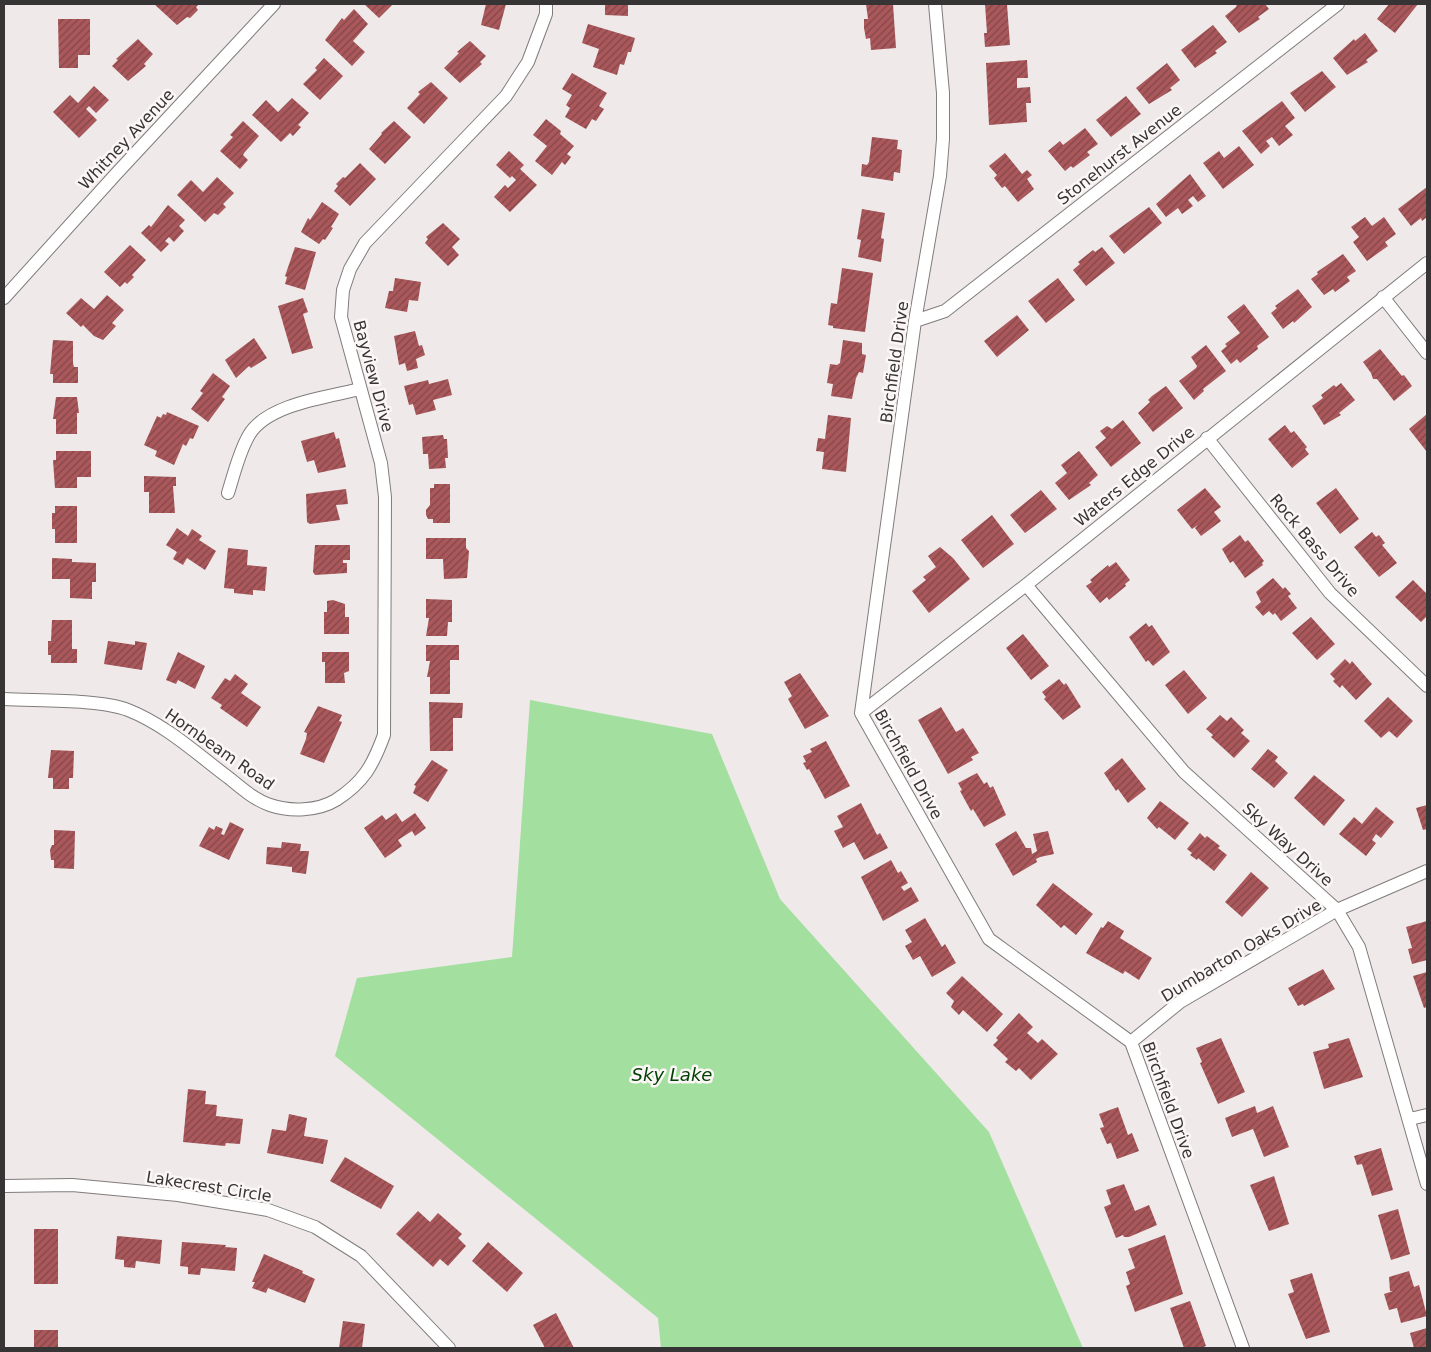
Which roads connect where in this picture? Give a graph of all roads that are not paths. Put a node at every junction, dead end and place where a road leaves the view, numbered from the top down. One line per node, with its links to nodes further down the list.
1 (274, 4): 6 (street, Whitney Avenue)
2 (546, 4): 10 (street, Bayview Drive)
3 (935, 4): 8 (street, Birchfield Drive)
4 (1338, 4): 8 (street, Stonehurst Avenue)
5 (1427, 263): 7 (street, Waters Edge Drive)
6 (4, 298)
7 (1383, 298): 9 (street); 11 (street, Waters Edge Drive)
8 (915, 321): 16 (street, Birchfield Drive)
9 (1427, 353)
10 (360, 389): 12 (street); 17 (street, Bayview Drive)
11 (1207, 438): 13 (street, Waters Edge Drive); 14 (street, Rock Bass Drive)
12 (228, 493)
13 (1026, 585): 16 (street, Waters Edge Drive); 19 (street, Sky Way Drive)
14 (1427, 686)
15 (4, 699): 17 (street, Hornbeam Road)
16 (861, 713): 20 (street, Birchfield Drive)
17 (354, 789)
18 (1427, 870): 19 (street, Dumbarton Oaks Drive)
19 (1337, 910): 20 (street, Dumbarton Oaks Drive); 22 (street, Sky Way Drive)
20 (1132, 1042): 26 (street, Birchfield Drive)
21 (1427, 1115): 22 (street)
22 (1410, 1120): 23 (street, Sky Way Drive)
23 (1427, 1184)
24 (4, 1186): 25 (street, Lakecrest Circle)
25 (449, 1348)
26 (1243, 1348)

